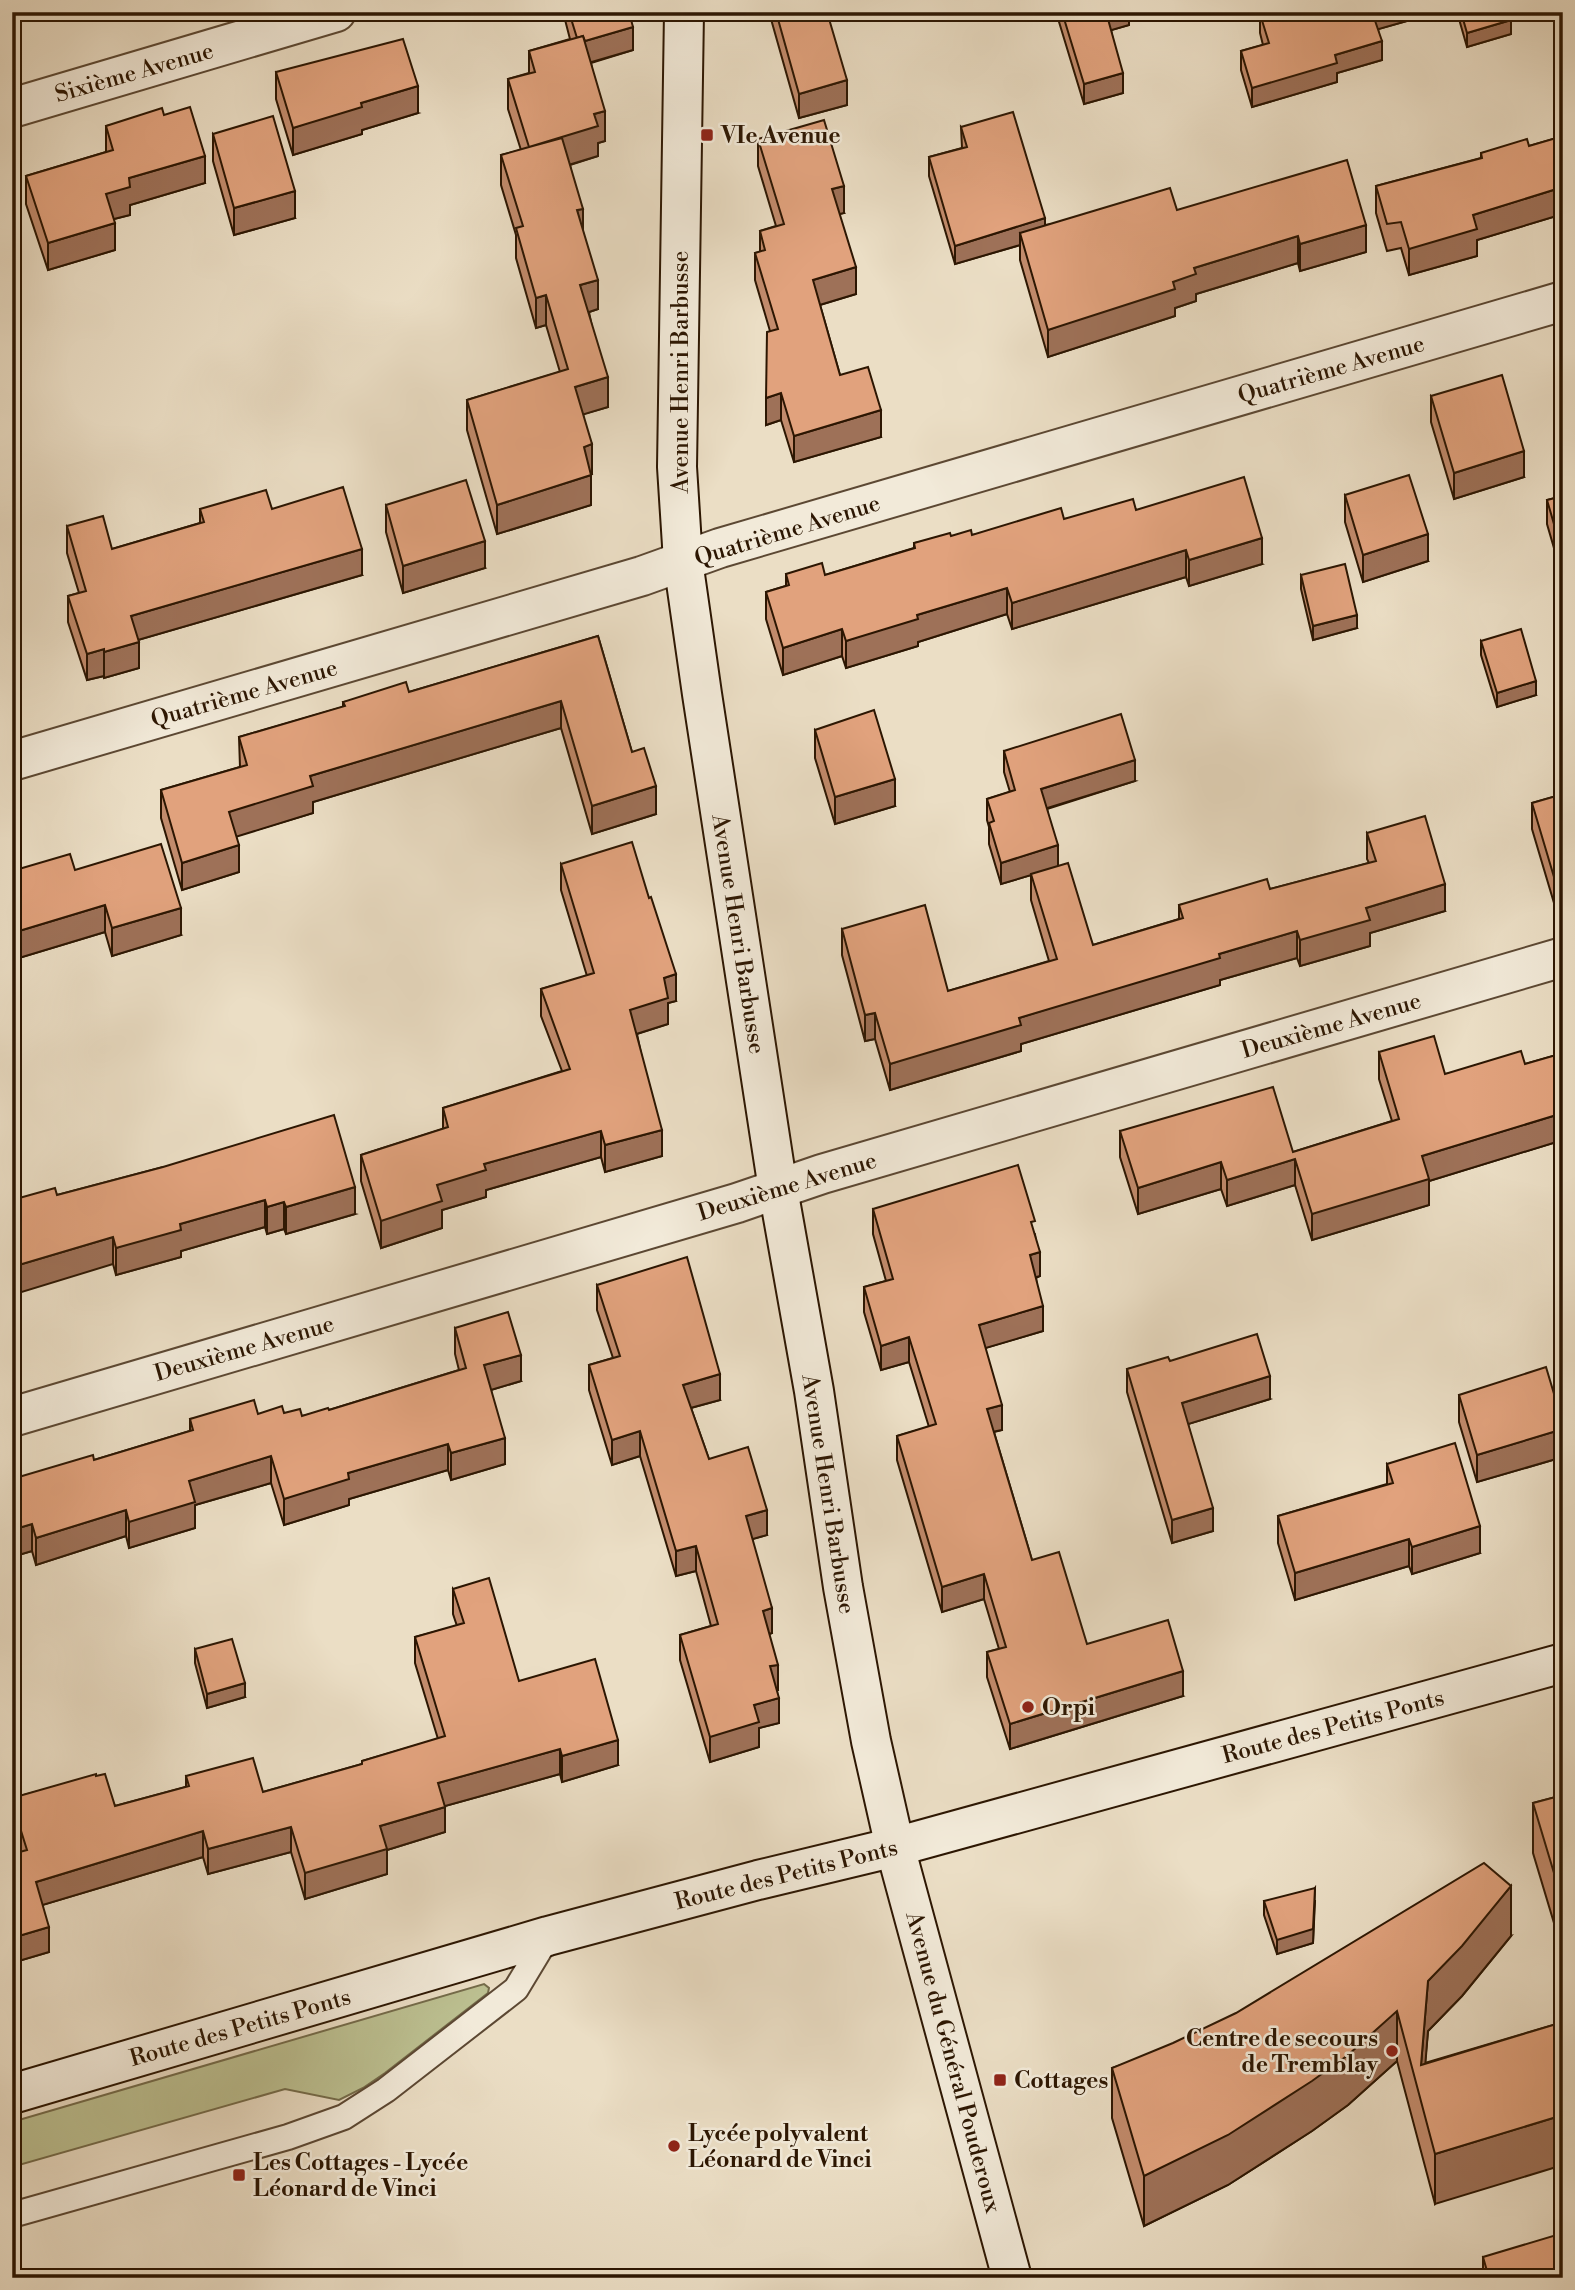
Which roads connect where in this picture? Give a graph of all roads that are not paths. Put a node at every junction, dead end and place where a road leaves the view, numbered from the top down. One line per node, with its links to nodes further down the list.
1 (336, 12): 3 (street, Sixième Avenue)
2 (684, 12): 5 (street, Avenue Henri Barbusse)
3 (12, 108)
4 (1563, 300): 5 (street, Quatrième Avenue)
5 (683, 561): 6 (street, Quatrième Avenue); 8 (street, Avenue Henri Barbusse)
6 (12, 761)
7 (1563, 957): 8 (street, Deuxième Avenue)
8 (778, 1189): 9 (street, Deuxième Avenue); 11 (street, Avenue Henri Barbusse)
9 (12, 1417)
10 (1563, 1663): 11 (street, Route des Petits Ponts)
11 (895, 1847): 12 (street, Route des Petits Ponts); 15 (street, Avenue du Général Pouderoux)
12 (548, 1936): 13 (street, Route des Petits Ponts); 14 (lane)
13 (12, 2094)
14 (12, 2215)
15 (1012, 2278)

